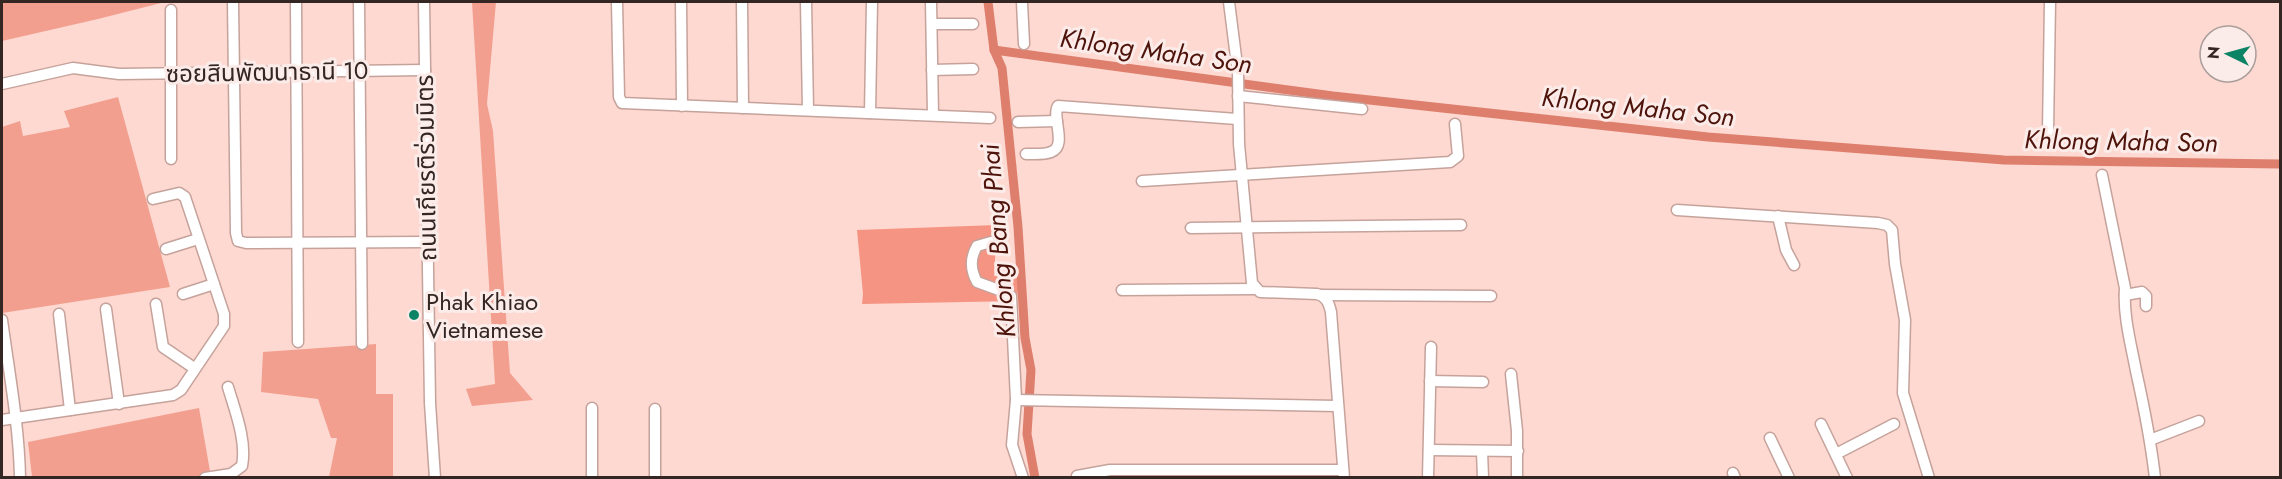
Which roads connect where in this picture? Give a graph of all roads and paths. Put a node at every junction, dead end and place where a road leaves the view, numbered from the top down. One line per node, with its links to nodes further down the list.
1 (233, 2): 23 (street)
2 (296, 2): 21 (street)
3 (359, 2): 22 (street)
4 (424, 2): 19 (street, ถนนเกียรติร่วมมิตร)
5 (617, 2): 27 (street)
6 (681, 2): 27 (street)
7 (742, 2): 28 (street)
8 (806, 2): 30 (street)
9 (872, 2): 31 (street)
10 (931, 2): 15 (street)
11 (1023, 2): 17 (street)
12 (1229, 2): 26 (street)
13 (2050, 2): 38 (street)
14 (171, 10): 24 (street)
15 (932, 24): 16 (street); 20 (street)
16 (973, 24)
17 (1024, 44)
18 (973, 69): 20 (street)
19 (425, 70): 22 (street, ซอยสินพัฒนาธานี 10); 52 (street, ถนนเกียรติร่วมมิตร)
20 (932, 70): 32 (street)
21 (297, 71): 22 (street, ซอยสินพัฒนาธานี 10); 23 (street, ซอยสินพัฒนาธานี 10); 54 (street)
22 (360, 71): 51 (street)
23 (235, 72): 24 (street, ซอยสินพัฒนาธานี 10); 54 (street)
24 (172, 74): 25 (street, ซอยสินพัฒนาธานี 10); 40 (street)
25 (2, 84)
26 (1238, 91): 29 (street); 34 (street)
27 (682, 106): 28 (street)
28 (743, 108): 30 (street)
29 (1362, 108)
30 (808, 111): 31 (street)
31 (870, 113): 32 (street)
32 (933, 115): 33 (street)
33 (990, 118)
34 (1238, 119): 35 (street); 41 (street)
35 (1056, 121): 36 (street); 39 (street)
36 (1018, 122)
37 (1455, 124): 41 (street)
38 (2048, 132)
39 (1026, 154)
40 (171, 159)
41 (1241, 175): 43 (street); 48 (street)
42 (2102, 175): 62 (street)
43 (1142, 181)
44 (153, 199): 50 (street)
45 (1677, 210): 46 (street)
46 (1778, 216): 56 (street); 107 (street)
47 (1461, 225): 48 (street)
48 (1246, 226): 49 (street); 58 (street)
49 (1191, 228)
50 (198, 239): 55 (street); 57 (street)
51 (361, 242): 52 (street); 54 (street); 70 (street)
52 (426, 242): 98 (street, ถนนเกียรติร่วมมิตร)
53 (991, 242): 77 (street)
54 (298, 243): 69 (street)
55 (166, 249)
56 (1794, 265)
57 (214, 284): 60 (street); 72 (street)
58 (1255, 289): 59 (street); 61 (street)
59 (1122, 290)
60 (183, 294)
61 (1321, 295): 63 (street); 79 (street)
62 (2125, 295): 65 (street); 89 (street)
63 (1491, 296)
64 (156, 304): 72 (street)
65 (2146, 306)
66 (106, 309): 78 (street)
67 (59, 314): 82 (street)
68 (2, 320): 83 (street)
69 (298, 342)
70 (362, 344)
71 (1431, 347): 74 (street)
72 (194, 368): 78 (street)
73 (1511, 374): 92 (street)
74 (1430, 381): 75 (street); 90 (street)
75 (1483, 382)
76 (228, 387): 97 (street)
77 (1019, 400): 79 (street); 101 (street)
78 (119, 404): 82 (street)
79 (1337, 406): 94 (street)
80 (592, 408): 99 (street)
81 (656, 409): 100 (street)
82 (70, 410): 83 (street)
83 (15, 418): 84 (street); 96 (street)
84 (2, 420)
85 (2199, 421): 89 (street)
86 (1821, 423): 93 (street)
87 (1894, 424): 93 (street)
88 (1770, 438): 105 (street)
89 (2150, 440): 108 (street)
90 (1429, 450): 91 (street); 102 (street)
91 (1482, 451): 92 (street); 103 (street)
92 (1518, 451): 104 (street)
93 (1836, 454): 106 (street)
94 (1343, 474): 95 (street)
95 (1077, 476)
96 (21, 477)
97 (205, 477)
98 (435, 477)
99 (592, 477)
100 (655, 477)
101 (1023, 477)
102 (1428, 477)
103 (1484, 477)
104 (1516, 477)
105 (1789, 477)
106 (1847, 477)
107 (1929, 477)
108 (2155, 477)

